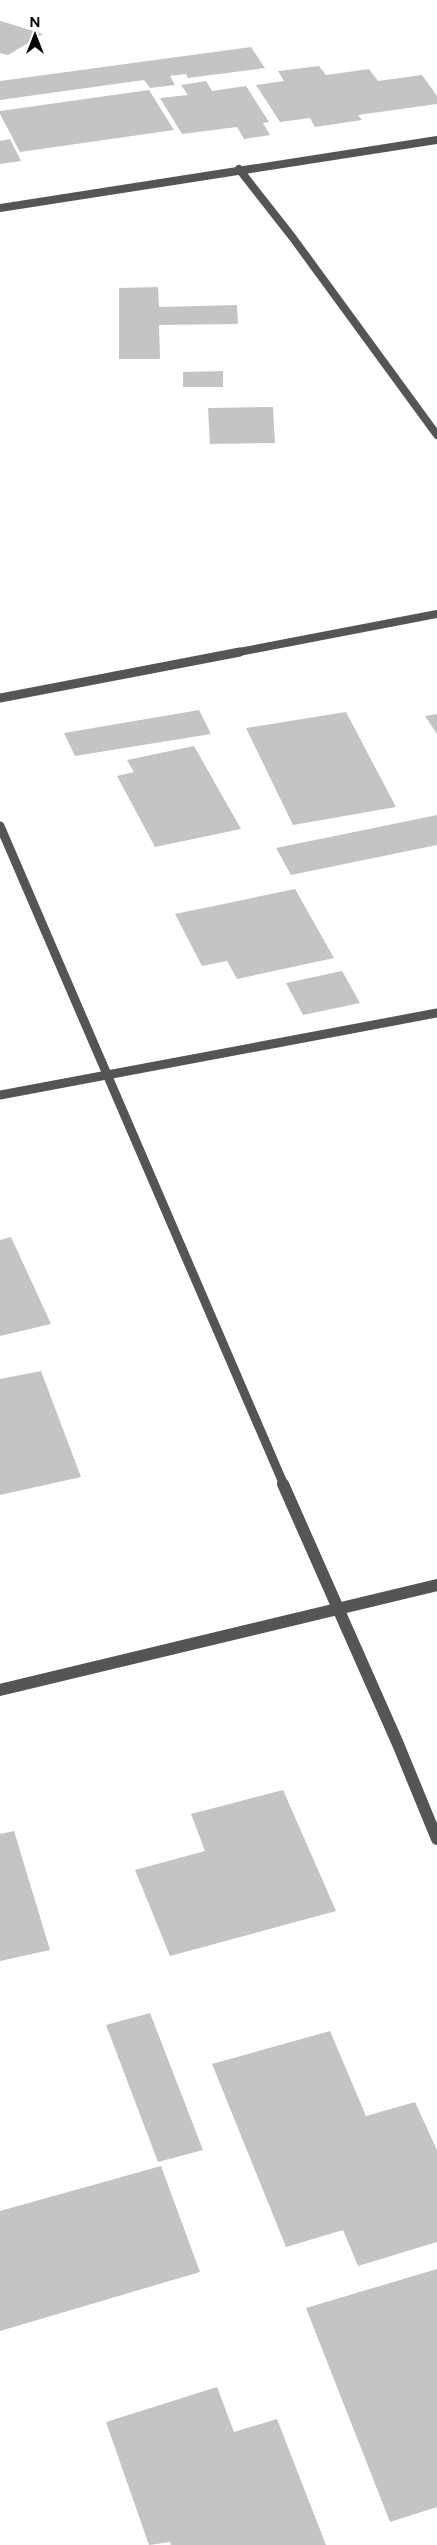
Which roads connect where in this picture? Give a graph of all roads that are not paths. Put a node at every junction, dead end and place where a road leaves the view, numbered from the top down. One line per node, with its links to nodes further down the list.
1 (437, 140): 2 (street)
2 (239, 169): 3 (street); 4 (street)
3 (0, 208)
4 (437, 435)
5 (437, 614): 6 (street)
6 (0, 698)
7 (0, 826): 9 (street)
8 (437, 1013): 9 (street)
9 (108, 1074): 10 (street); 12 (street)
10 (0, 1095)
11 (437, 1585): 12 (street)
12 (337, 1609): 13 (street); 14 (street)
13 (0, 1690)
14 (437, 1839)

